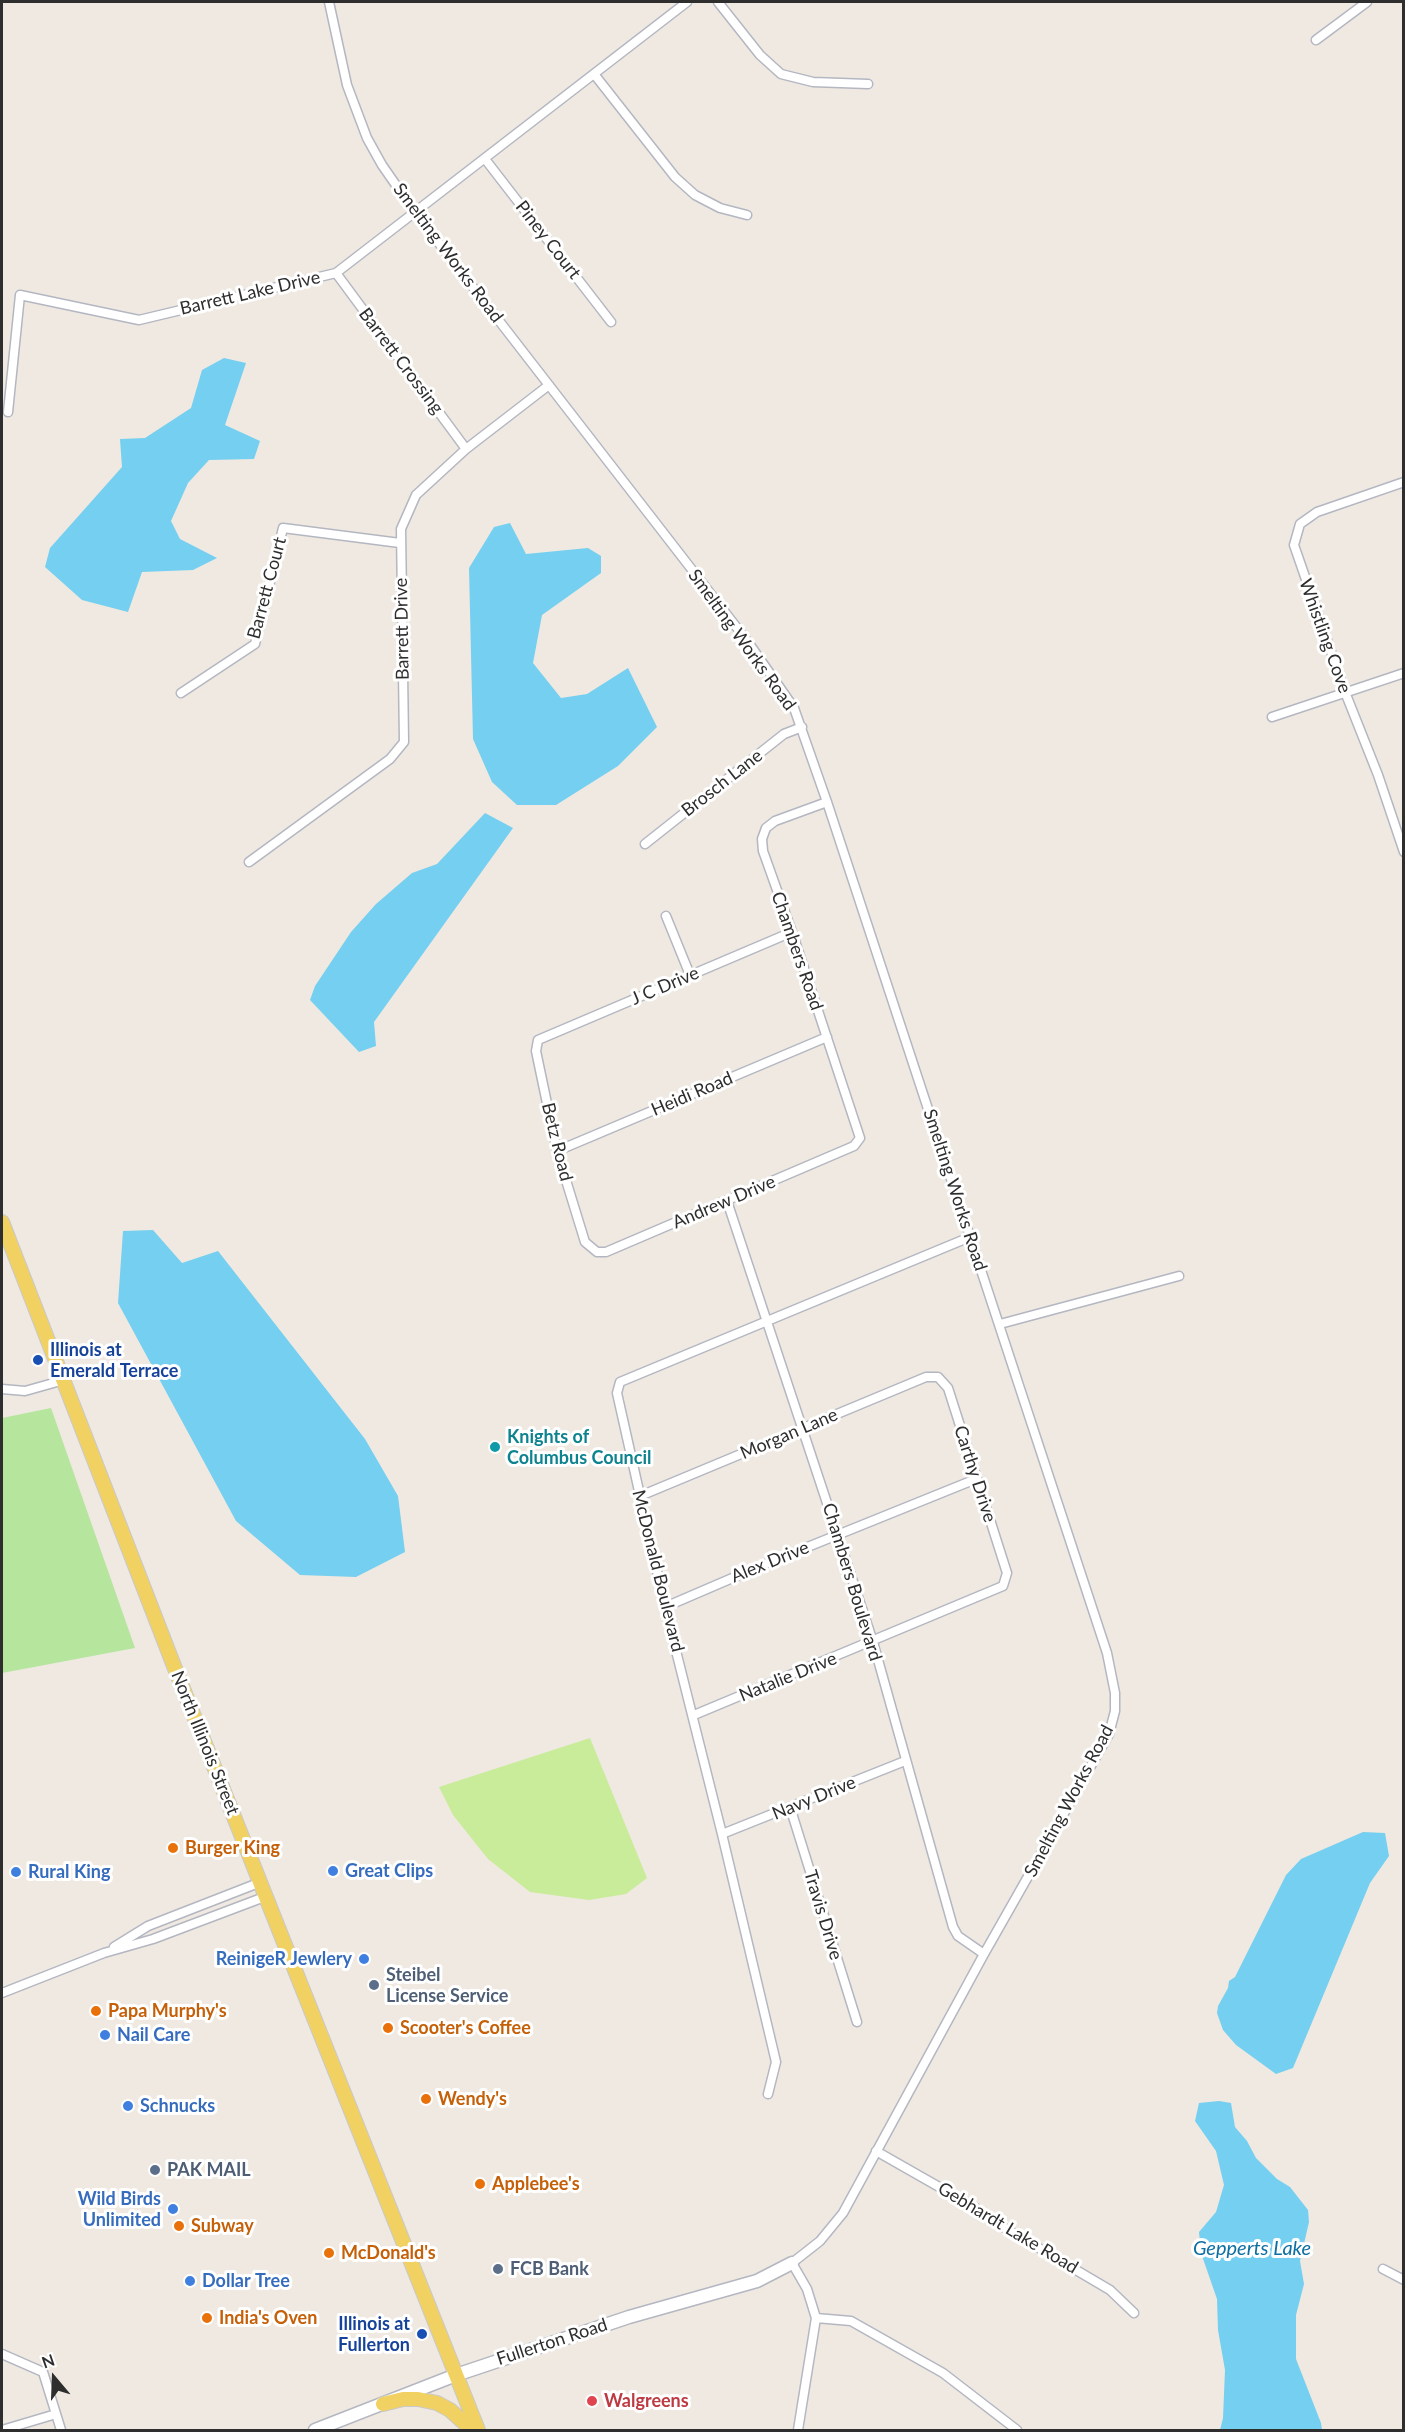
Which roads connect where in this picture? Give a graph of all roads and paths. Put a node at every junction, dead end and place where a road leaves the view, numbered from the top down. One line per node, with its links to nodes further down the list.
1 (329, 2): 9 (street, Smelting Works Road)
2 (687, 2): 6 (street, Barrett Lake Drive)
3 (718, 2): 7 (street)
4 (1367, 2): 5 (street)
5 (1316, 40)
6 (594, 74): 8 (street, Barrett Lake Drive); 10 (street)
7 (868, 84)
8 (485, 159): 9 (street, Barrett Lake Drive); 12 (street, Piney Court)
9 (414, 211): 11 (street, Barrett Lake Drive); 13 (street, Smelting Works Road)
10 (747, 215)
11 (336, 273): 14 (street, Barrett Lake Drive); 15 (street, Barrett Crossing)
12 (611, 322)
13 (549, 385): 15 (street, Barrett Drive); 22 (street, Smelting Works Road)
14 (8, 412)
15 (466, 448): 17 (street, Barrett Drive)
16 (1404, 482): 19 (street, Whistling Cove)
17 (400, 543): 20 (street, Barrett Court); 26 (street, Barrett Drive)
18 (1404, 673): 19 (street)
19 (1345, 692): 21 (street); 25 (street, Whistling Cove)
20 (181, 693)
21 (1272, 717)
22 (802, 727): 23 (street, Smelting Works Road); 24 (street, Brosch Lane)
23 (827, 802): 28 (street, Chambers Road); 36 (street, Smelting Works Road)
24 (645, 844)
25 (1404, 852)
26 (249, 862)
27 (666, 916): 29 (street)
28 (792, 932): 29 (street, J C Drive); 30 (street, Chambers Road)
29 (690, 975): 31 (street, J C Drive)
30 (827, 1037): 32 (street, Chambers Road); 33 (street, Heidi Road)
31 (538, 1040): 33 (street, Betz Road)
32 (860, 1138): 34 (street, Andrew Drive)
33 (557, 1151): 37 (street, Betz Road)
34 (728, 1201): 37 (street, Andrew Drive); 39 (street, Chambers Boulevard)
35 (2, 1222): 42 (main road, North Illinois Street)
36 (970, 1237): 39 (street, McDonald Boulevard); 40 (street, Smelting Works Road)
37 (585, 1242)
38 (1179, 1276): 40 (street)
39 (767, 1320): 44 (street, Chambers Boulevard); 46 (street, McDonald Boulevard)
40 (1000, 1324): 58 (street, Smelting Works Road)
41 (938, 1377): 44 (street, Morgan Lane); 45 (street, Carthy Drive)
42 (64, 1380): 43 (street); 55 (main road, North Illinois Street)
43 (2, 1389)
44 (804, 1428): 46 (street, Morgan Lane); 47 (street, Chambers Boulevard)
45 (976, 1479): 47 (street, Alex Drive); 48 (street, Carthy Drive)
46 (640, 1496): 49 (street, McDonald Boulevard)
47 (838, 1535): 49 (street, Alex Drive); 50 (street, Chambers Boulevard)
48 (1007, 1573): 50 (street, Natalie Drive)
49 (665, 1607): 51 (street, McDonald Boulevard)
50 (873, 1642): 51 (street, Natalie Drive); 52 (street, Chambers Boulevard)
51 (693, 1715): 54 (street, McDonald Boulevard)
52 (905, 1761): 53 (street, Navy Drive); 58 (street, Chambers Boulevard)
53 (790, 1807): 54 (street, Navy Drive); 60 (street, Travis Drive)
54 (722, 1834): 61 (street, McDonald Boulevard)
55 (261, 1882): 56 (main road, North Illinois Street); 57 (street)
56 (267, 1896): 57 (street); 69 (main road, North Illinois Street)
57 (104, 1953): 59 (street)
58 (984, 1954): 62 (street, Smelting Works Road)
59 (2, 1994)
60 (857, 2022)
61 (768, 2094)
62 (876, 2151): 63 (street, Smelting Works Road); 66 (street, Gebhardt Lake Road)
63 (792, 2263): 67 (street); 69 (street, Fullerton Road)
64 (1383, 2269): 65 (street)
65 (1404, 2280)
66 (1134, 2313)
67 (816, 2318): 77 (street); 78 (street)
68 (2, 2354): 71 (street)
69 (456, 2374): 70 (street, Fullerton Road); 76 (main road, North Illinois Street)
70 (382, 2404): 74 (street, Fullerton Road); 75 (main road)
71 (56, 2414): 72 (street); 73 (street)
72 (2, 2430)
73 (61, 2430)
74 (315, 2430)
75 (472, 2430)
76 (478, 2430)
77 (798, 2430)
78 (1017, 2430)

